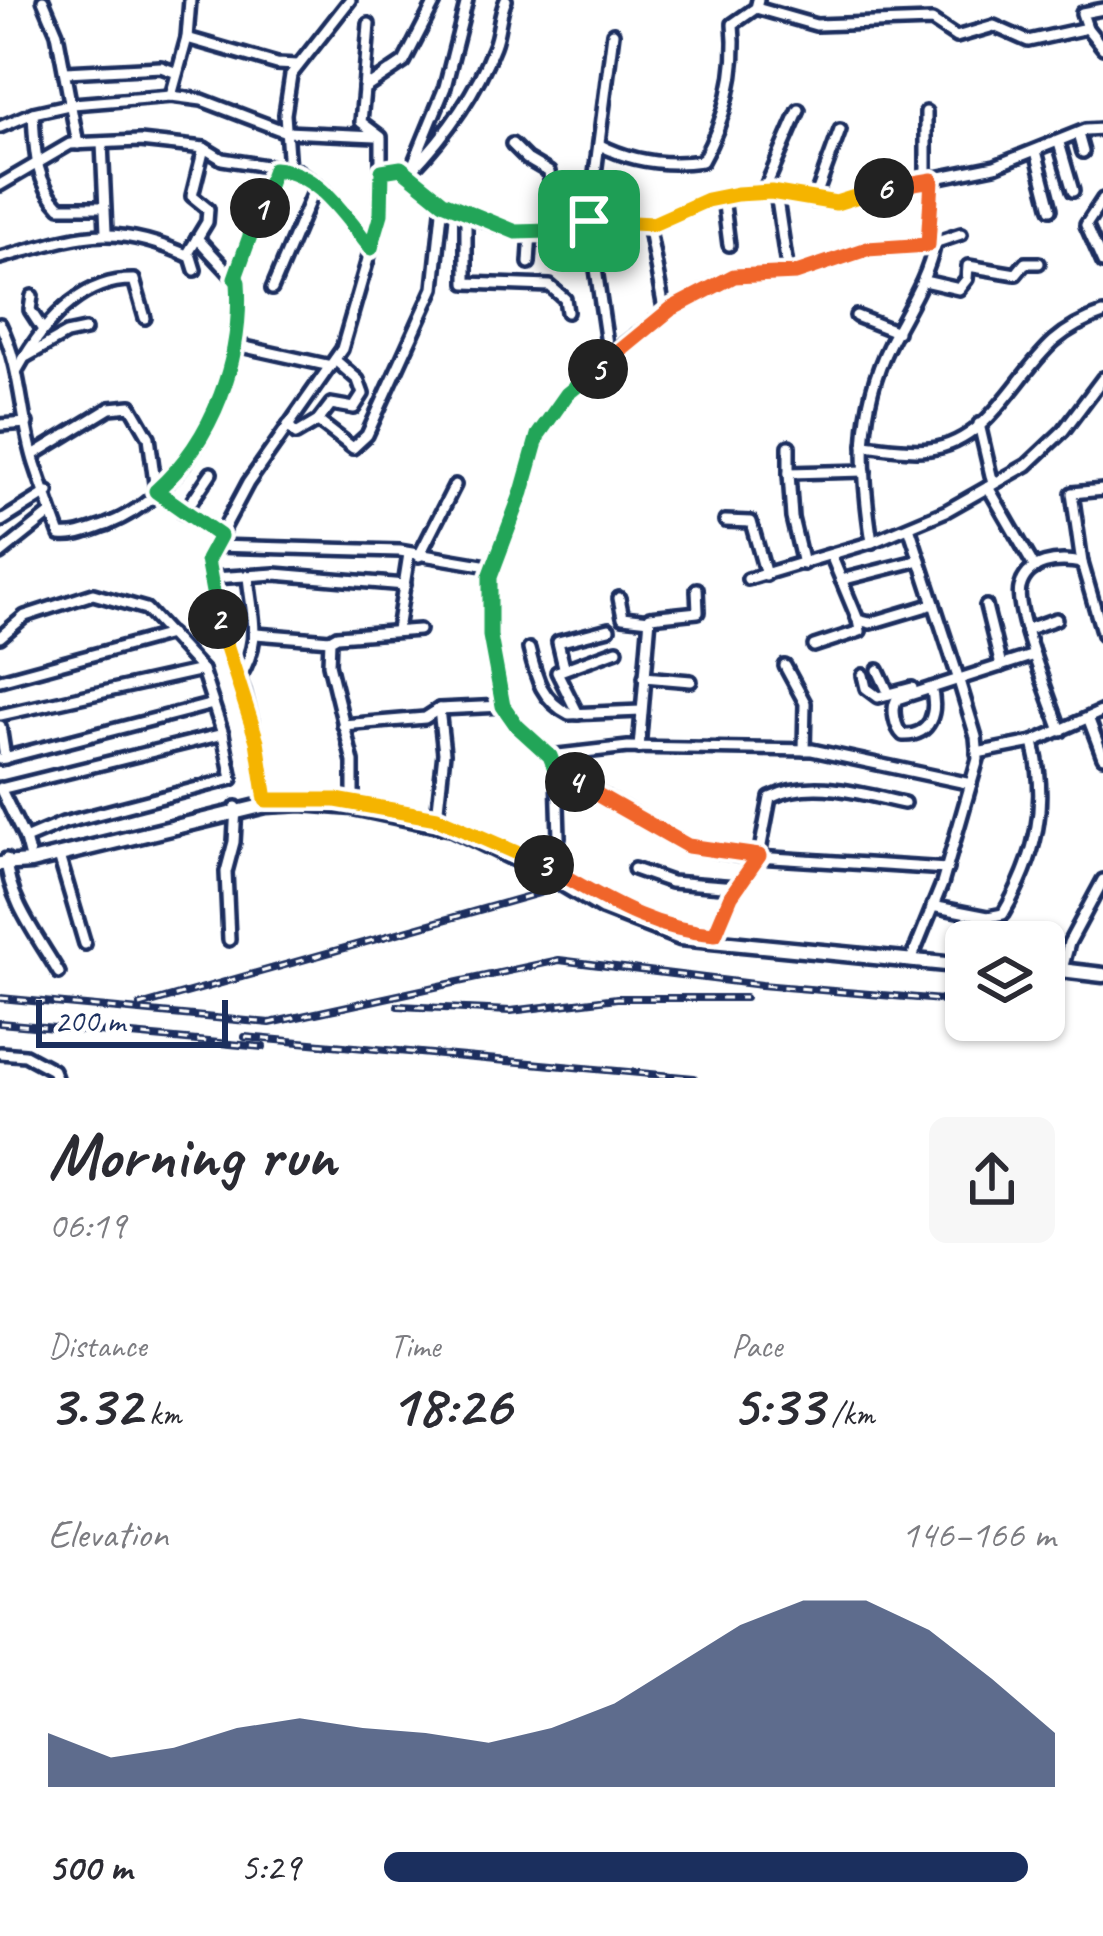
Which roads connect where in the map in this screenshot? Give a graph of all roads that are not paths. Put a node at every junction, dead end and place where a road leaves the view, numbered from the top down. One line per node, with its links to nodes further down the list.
1 (43, 0): 15 (street)
2 (190, 0): 12 (street)
3 (350, 0): 14 (street)
4 (436, 0): 17 (street)
5 (467, 0): 41 (street)
6 (506, 0): 41 (street)
7 (757, 4): 10 (street); 33 (street)
8 (1103, 9): 10 (street)
9 (369, 24): 17 (street)
10 (1087, 28): 13 (street)
11 (613, 34): 33 (street)
12 (187, 38): 14 (street); 16 (street)
13 (1103, 48)
14 (298, 64): 26 (street)
15 (66, 72): 16 (street); 19 (street)
16 (177, 73): 18 (street)
17 (364, 89): 28 (street)
18 (171, 95): 19 (street); 26 (street)
19 (73, 104): 22 (street); 31 (street)
20 (799, 110): 46 (street)
21 (926, 112): 42 (street)
22 (33, 113): 23 (street); 37 (street)
23 (0, 127)
24 (1103, 129): 27 (street)
25 (840, 130): 50 (street)
26 (286, 132): 28 (street); 39 (street)
27 (1078, 134): 29 (street); 36 (street)
28 (381, 137): 40 (street)
29 (1059, 142): 35 (street); 45 (street)
30 (102, 143): 31 (street); 34 (street); 52 (street)
31 (78, 144): 37 (street)
32 (512, 144): 57 (street)
33 (600, 146): 55 (street)
34 (204, 148): 38 (street); 61 (street)
35 (1036, 152): 42 (street); 53 (street)
36 (1083, 152)
37 (36, 163): 43 (street); 52 (street)
38 (274, 169): 39 (street); 72 (street)
39 (289, 170): 44 (street)
40 (382, 171): 41 (street); 64 (street)
41 (410, 172): 51 (street)
42 (929, 180): 50 (street); 62 (street)
43 (0, 184)
44 (316, 184): 64 (street); 74 (street)
45 (1073, 191)
46 (763, 193): 47 (street); 48 (street)
47 (776, 193): 50 (street); 71 (street)
48 (723, 197): 56 (street); 63 (street)
49 (1103, 199): 69 (street)
50 (814, 201)
51 (443, 202): 54 (street); 91 (street)
52 (103, 207): 59 (street)
53 (1051, 209)
54 (466, 213): 58 (street); 76 (street)
55 (589, 221): 56 (street); 57 (street); 86 (street)
56 (647, 224): 77 (street)
57 (556, 229): 58 (street)
58 (531, 231): 67 (street)
59 (106, 232): 65 (street); 66 (street)
60 (961, 234): 62 (street)
61 (197, 238): 65 (street); 72 (street)
62 (932, 244): 71 (street); 73 (street)
63 (729, 245)
64 (371, 248): 88 (street)
65 (187, 255): 70 (street)
66 (0, 258)
67 (529, 263)
68 (1039, 263): 73 (street)
69 (1103, 263)
70 (195, 270)
71 (788, 273): 77 (street)
72 (235, 278): 85 (street)
73 (924, 281): 84 (street)
74 (272, 290)
75 (32, 296): 82 (street)
76 (567, 312)
77 (665, 314): 86 (street)
78 (1103, 314): 93 (street)
79 (856, 316): 84 (street)
80 (145, 317): 82 (street)
81 (0, 324): 89 (street)
82 (43, 329): 87 (street)
83 (85, 330): 87 (street)
84 (897, 332): 96 (street)
85 (236, 345): 88 (street); 105 (street)
86 (609, 358): 121 (street)
87 (23, 359): 89 (street)
88 (333, 363): 91 (street); 95 (street)
89 (16, 370): 92 (street)
90 (1103, 378): 103 (street)
91 (318, 421): 95 (street)
92 (27, 423): 94 (street); 98 (street)
93 (979, 424): 96 (street); 103 (street)
94 (0, 425)
95 (288, 425): 112 (street)
96 (864, 445): 99 (street)
97 (789, 446): 101 (street)
98 (33, 455): 105 (street); 106 (street)
99 (865, 471): 101 (street); 113 (street)
100 (211, 473): 107 (street)
101 (789, 473): 120 (street)
102 (455, 485): 116 (street)
103 (990, 486): 111 (street); 122 (street)
104 (1103, 490): 119 (street)
105 (156, 491): 107 (street); 108 (street)
106 (48, 492): 108 (street); 109 (street)
107 (184, 513): 112 (street)
108 (50, 514): 115 (street)
109 (0, 521)
110 (725, 521): 124 (street)
111 (909, 526): 113 (street); 118 (street)
112 (217, 541): 114 (street); 159 (street)
113 (872, 542): 117 (street)
114 (291, 547): 116 (street); 123 (street)
115 (0, 554)
116 (414, 555): 121 (street); 129 (street)
117 (831, 555): 120 (street); 128 (street)
118 (920, 560): 128 (street); 133 (street)
119 (1082, 563): 122 (street); 132 (street)
120 (802, 564): 124 (street)
121 (494, 567): 165 (street)
122 (1035, 568): 138 (street)
123 (295, 575): 125 (street); 129 (street)
124 (766, 575): 127 (street)
125 (248, 576): 126 (street); 143 (street)
126 (213, 578)
127 (748, 579)
128 (841, 580): 137 (street)
129 (404, 585): 140 (street)
130 (697, 589): 136 (street)
131 (620, 598): 136 (street)
132 (1098, 600): 144 (street)
133 (934, 604): 137 (street); 158 (street)
134 (986, 607): 152 (street)
135 (1056, 619): 138 (street)
136 (650, 620): 157 (street)
137 (858, 620): 147 (street)
138 (1028, 628): 150 (street)
139 (609, 629): 153 (street)
140 (397, 630): 141 (street); 146 (street)
141 (419, 630)
142 (170, 634): 145 (street); 154 (street); 160 (street)
143 (256, 634): 146 (street); 159 (street)
144 (1103, 635)
145 (0, 637)
146 (330, 640): 172 (street)
147 (814, 646)
148 (529, 649): 169 (street)
149 (617, 650): 153 (street)
150 (1034, 656): 152 (street); 174 (street)
151 (784, 666): 178 (street)
152 (1001, 666): 158 (street)
153 (564, 667): 169 (street)
154 (202, 670): 164 (street); 170 (street)
155 (878, 670): 163 (street)
156 (863, 676): 163 (street)
157 (644, 677): 161 (street); 167 (street)
158 (958, 677): 162 (street); 163 (street); 179 (street)
159 (239, 679): 186 (street)
160 (0, 680)
161 (691, 681)
162 (931, 688): 162 (street)
163 (889, 694)
164 (213, 704): 175 (street); 182 (street)
165 (503, 706): 166 (street); 180 (street)
166 (439, 709): 172 (street); 190 (street)
167 (641, 711): 169 (street); 177 (street)
168 (1103, 711): 171 (street)
169 (578, 714)
170 (0, 716)
171 (1089, 720): 174 (street); 181 (street)
172 (343, 725): 188 (street)
173 (0, 726): 182 (street)
174 (1061, 731): 176 (street)
175 (224, 734): 185 (street); 191 (street)
176 (1033, 742): 179 (street); 201 (street)
177 (639, 748): 178 (street); 180 (street)
178 (804, 750): 184 (street)
179 (977, 753): 184 (street)
180 (550, 756): 183 (street)
181 (1103, 757)
182 (3, 759)
183 (557, 774): 193 (street); 196 (street)
184 (971, 784): 198 (street)
185 (0, 789): 191 (street)
186 (266, 803): 188 (main road); 189 (main road)
187 (904, 803): 193 (street)
188 (353, 804): 190 (main road); 205 (main road)
189 (235, 810): 192 (main road); 194 (main road); 203 (street)
190 (437, 818): 196 (main road)
191 (25, 839): 194 (street)
192 (58, 856): 194 (main road); 204 (street)
193 (759, 856): 198 (street); 200 (street)
194 (31, 859): 195 (main road)
195 (3, 862): 208 (street)
196 (545, 866): 202 (main road)
197 (634, 869): 200 (street)
198 (947, 869): 201 (street)
199 (1103, 880): 206 (street)
200 (736, 887): 202 (street)
201 (932, 906): 205 (street)
202 (715, 934): 205 (main road)
203 (229, 940)
204 (85, 944)
205 (911, 957): 207 (main road)
206 (1065, 958)
207 (945, 961)
208 (58, 973)
209 (1065, 973): 210 (main road)
210 (1103, 978)
211 (0, 1053): 212 (street)
212 (55, 1078)

